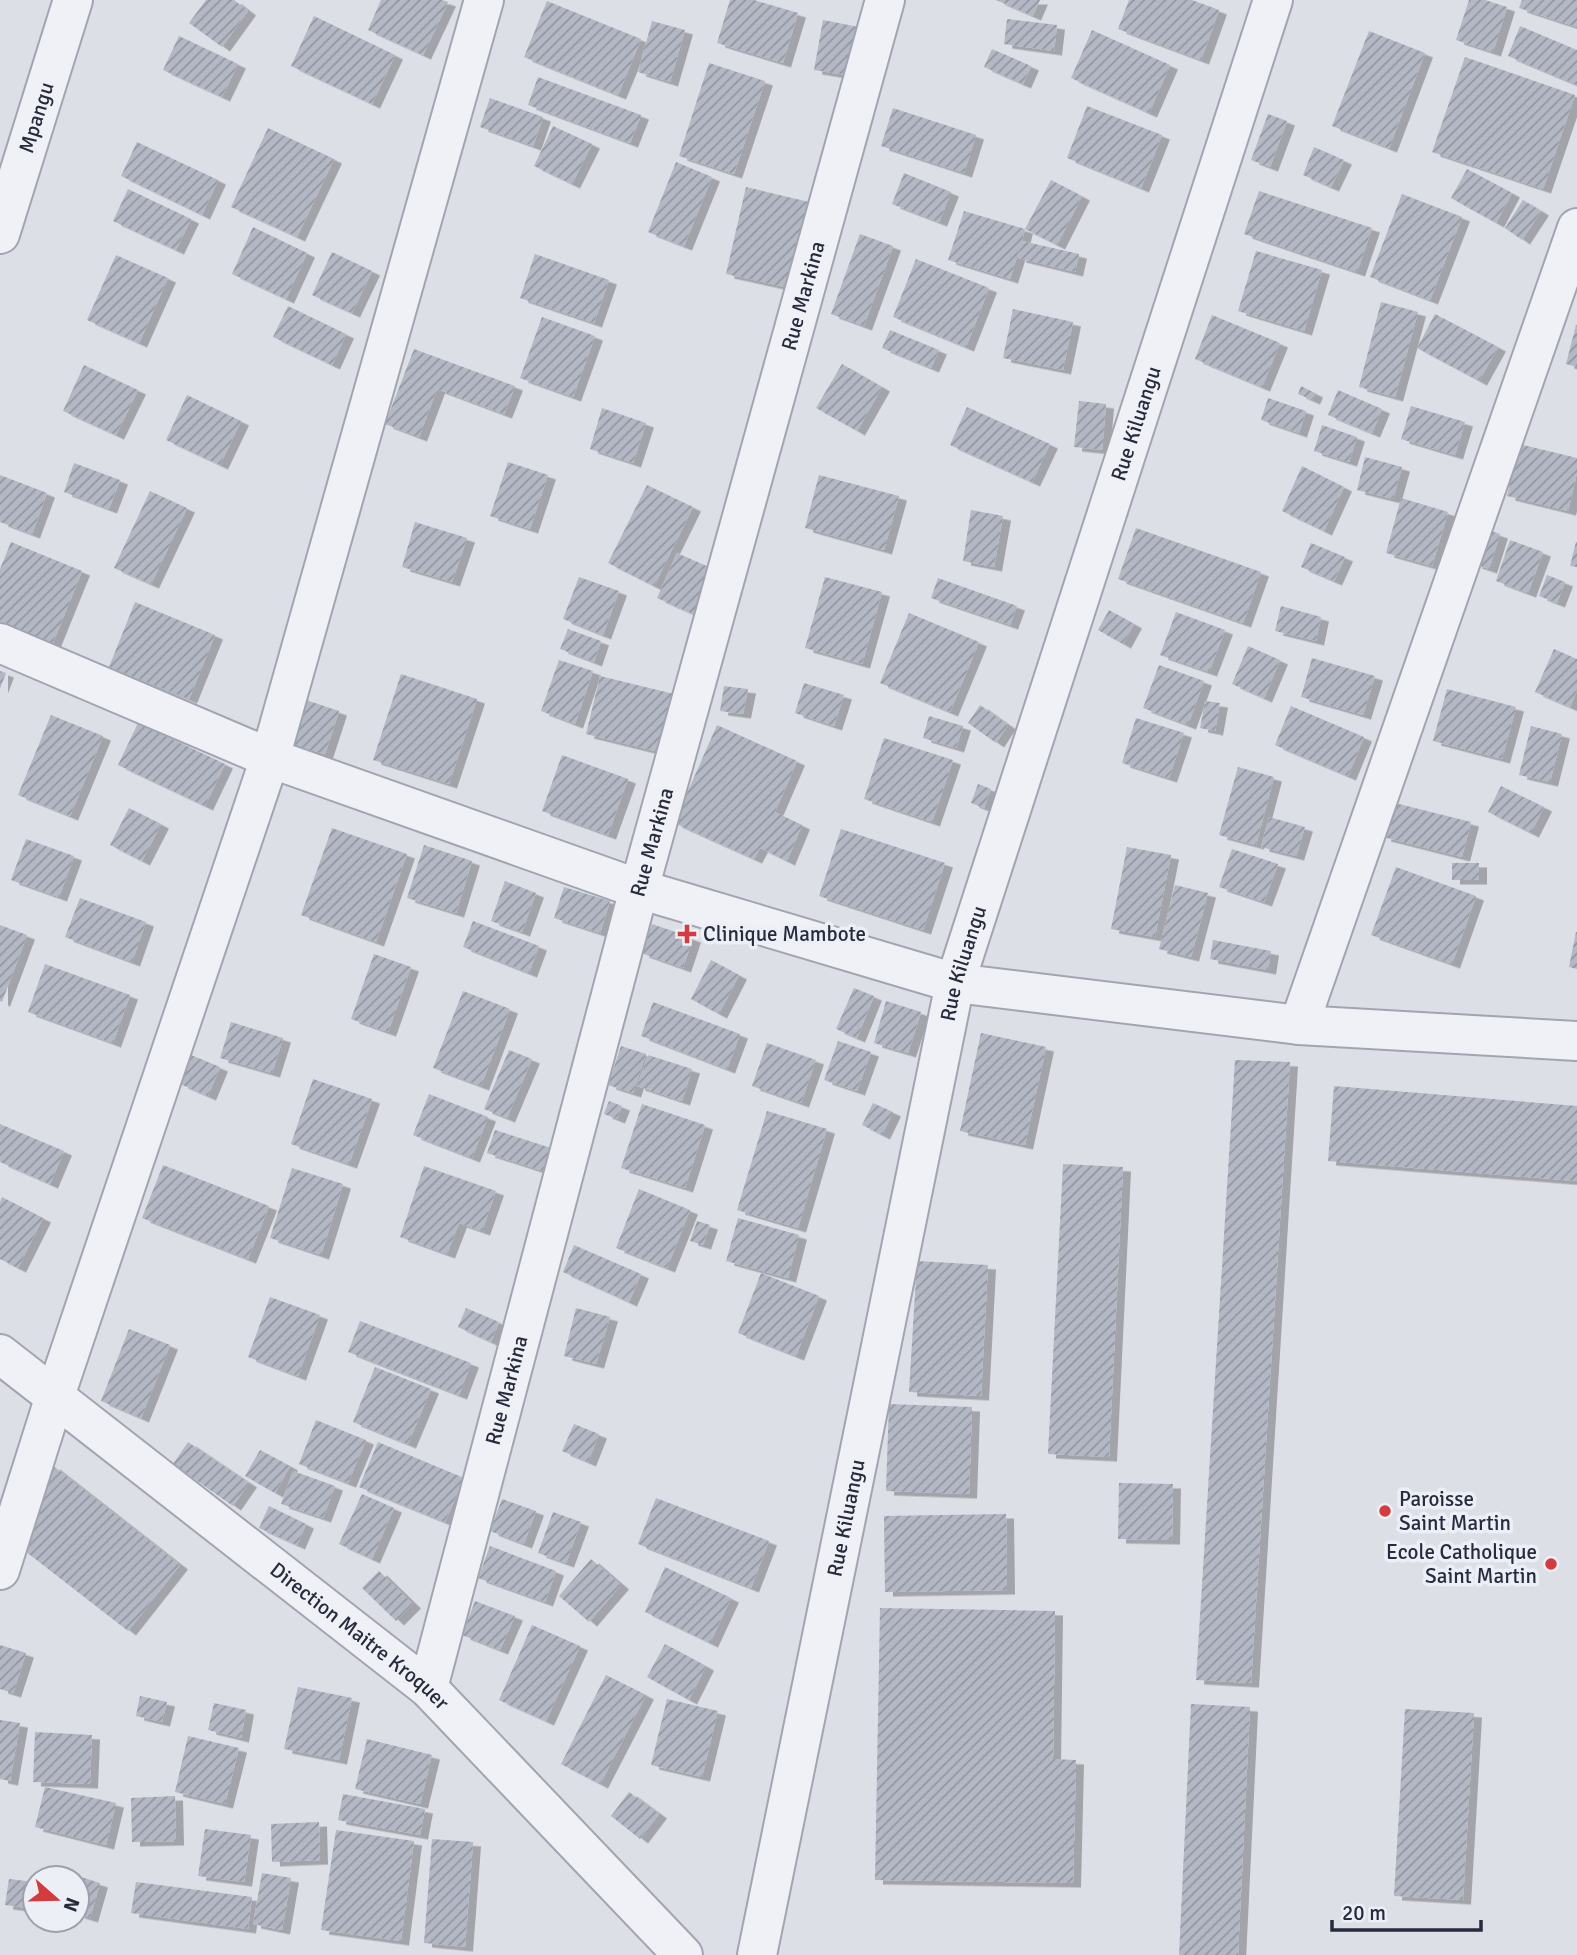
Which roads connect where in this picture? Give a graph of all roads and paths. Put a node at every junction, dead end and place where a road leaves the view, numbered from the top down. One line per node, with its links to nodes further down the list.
1 (73, 0): 6 (street, Mpangu)
2 (484, 0): 8 (street)
3 (886, 0): 9 (street, Rue Markina)
4 (1273, 0): 10 (street, Rue Kiluangu)
5 (1577, 228): 11 (street)
6 (0, 234)
7 (0, 643): 8 (street)
8 (270, 758): 9 (street); 14 (street)
9 (639, 889): 10 (street); 16 (street, Rue Markina)
10 (955, 983): 11 (street); 18 (street, Rue Kiluangu)
11 (1299, 1025): 12 (street)
12 (1577, 1041)
13 (0, 1354): 14 (street, Direction Maitre Kroquer)
14 (55, 1396): 15 (street); 16 (street, Direction Maitre Kroquer)
15 (0, 1570)
16 (428, 1688): 17 (street, Direction Maitre Kroquer)
17 (684, 1955)
18 (757, 1955)

